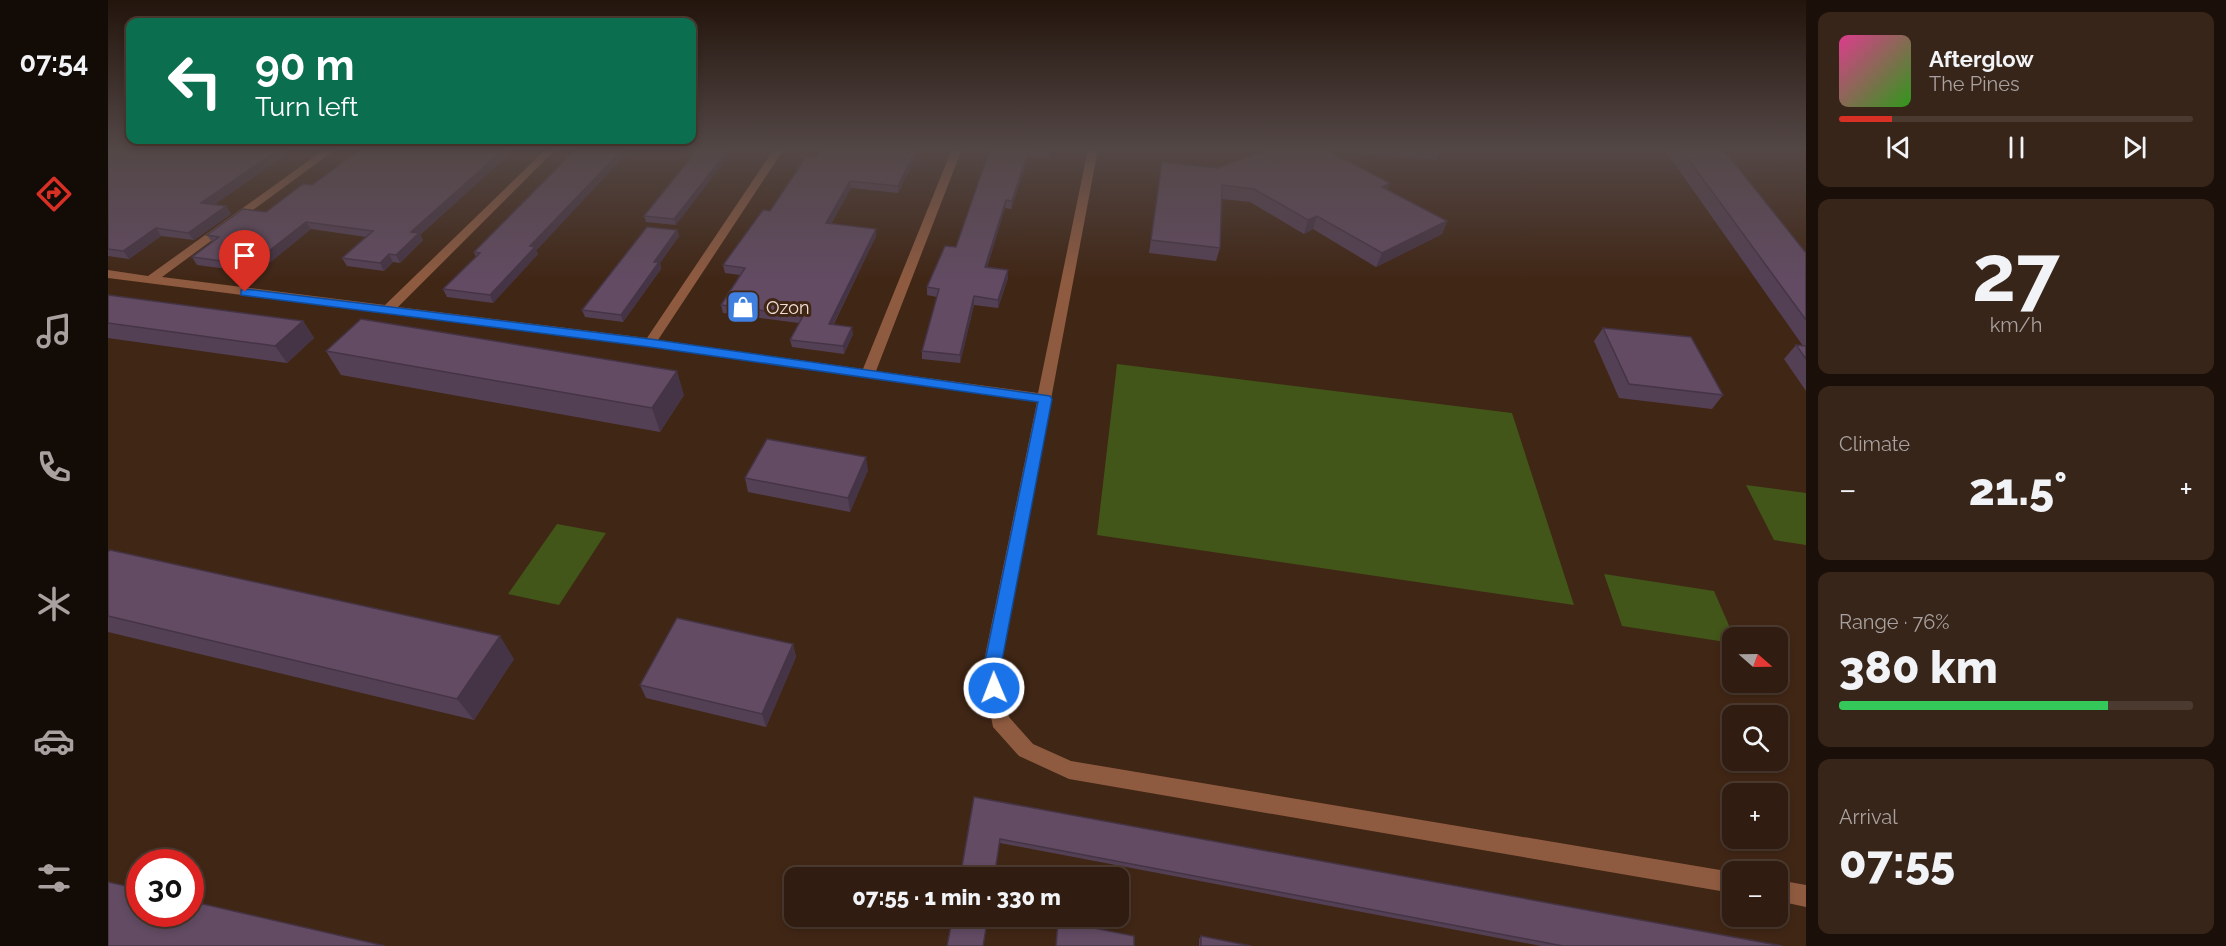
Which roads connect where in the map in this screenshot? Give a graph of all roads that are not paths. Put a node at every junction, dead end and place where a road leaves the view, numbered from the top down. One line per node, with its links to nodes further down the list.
1 (269, 193): 7 (street)
2 (506, 193): 8 (street)
3 (749, 193): 9 (street)
4 (939, 193): 10 (street)
5 (1084, 193): 11 (street)
6 (108, 274): 7 (street)
7 (150, 280): 8 (street)
8 (387, 311): 9 (street)
9 (650, 343): 10 (street)
10 (867, 375): 11 (street)
11 (1045, 399): 12 (street)
12 (1722, 881)
13 (1788, 893): 14 (street)
14 (1806, 896)

